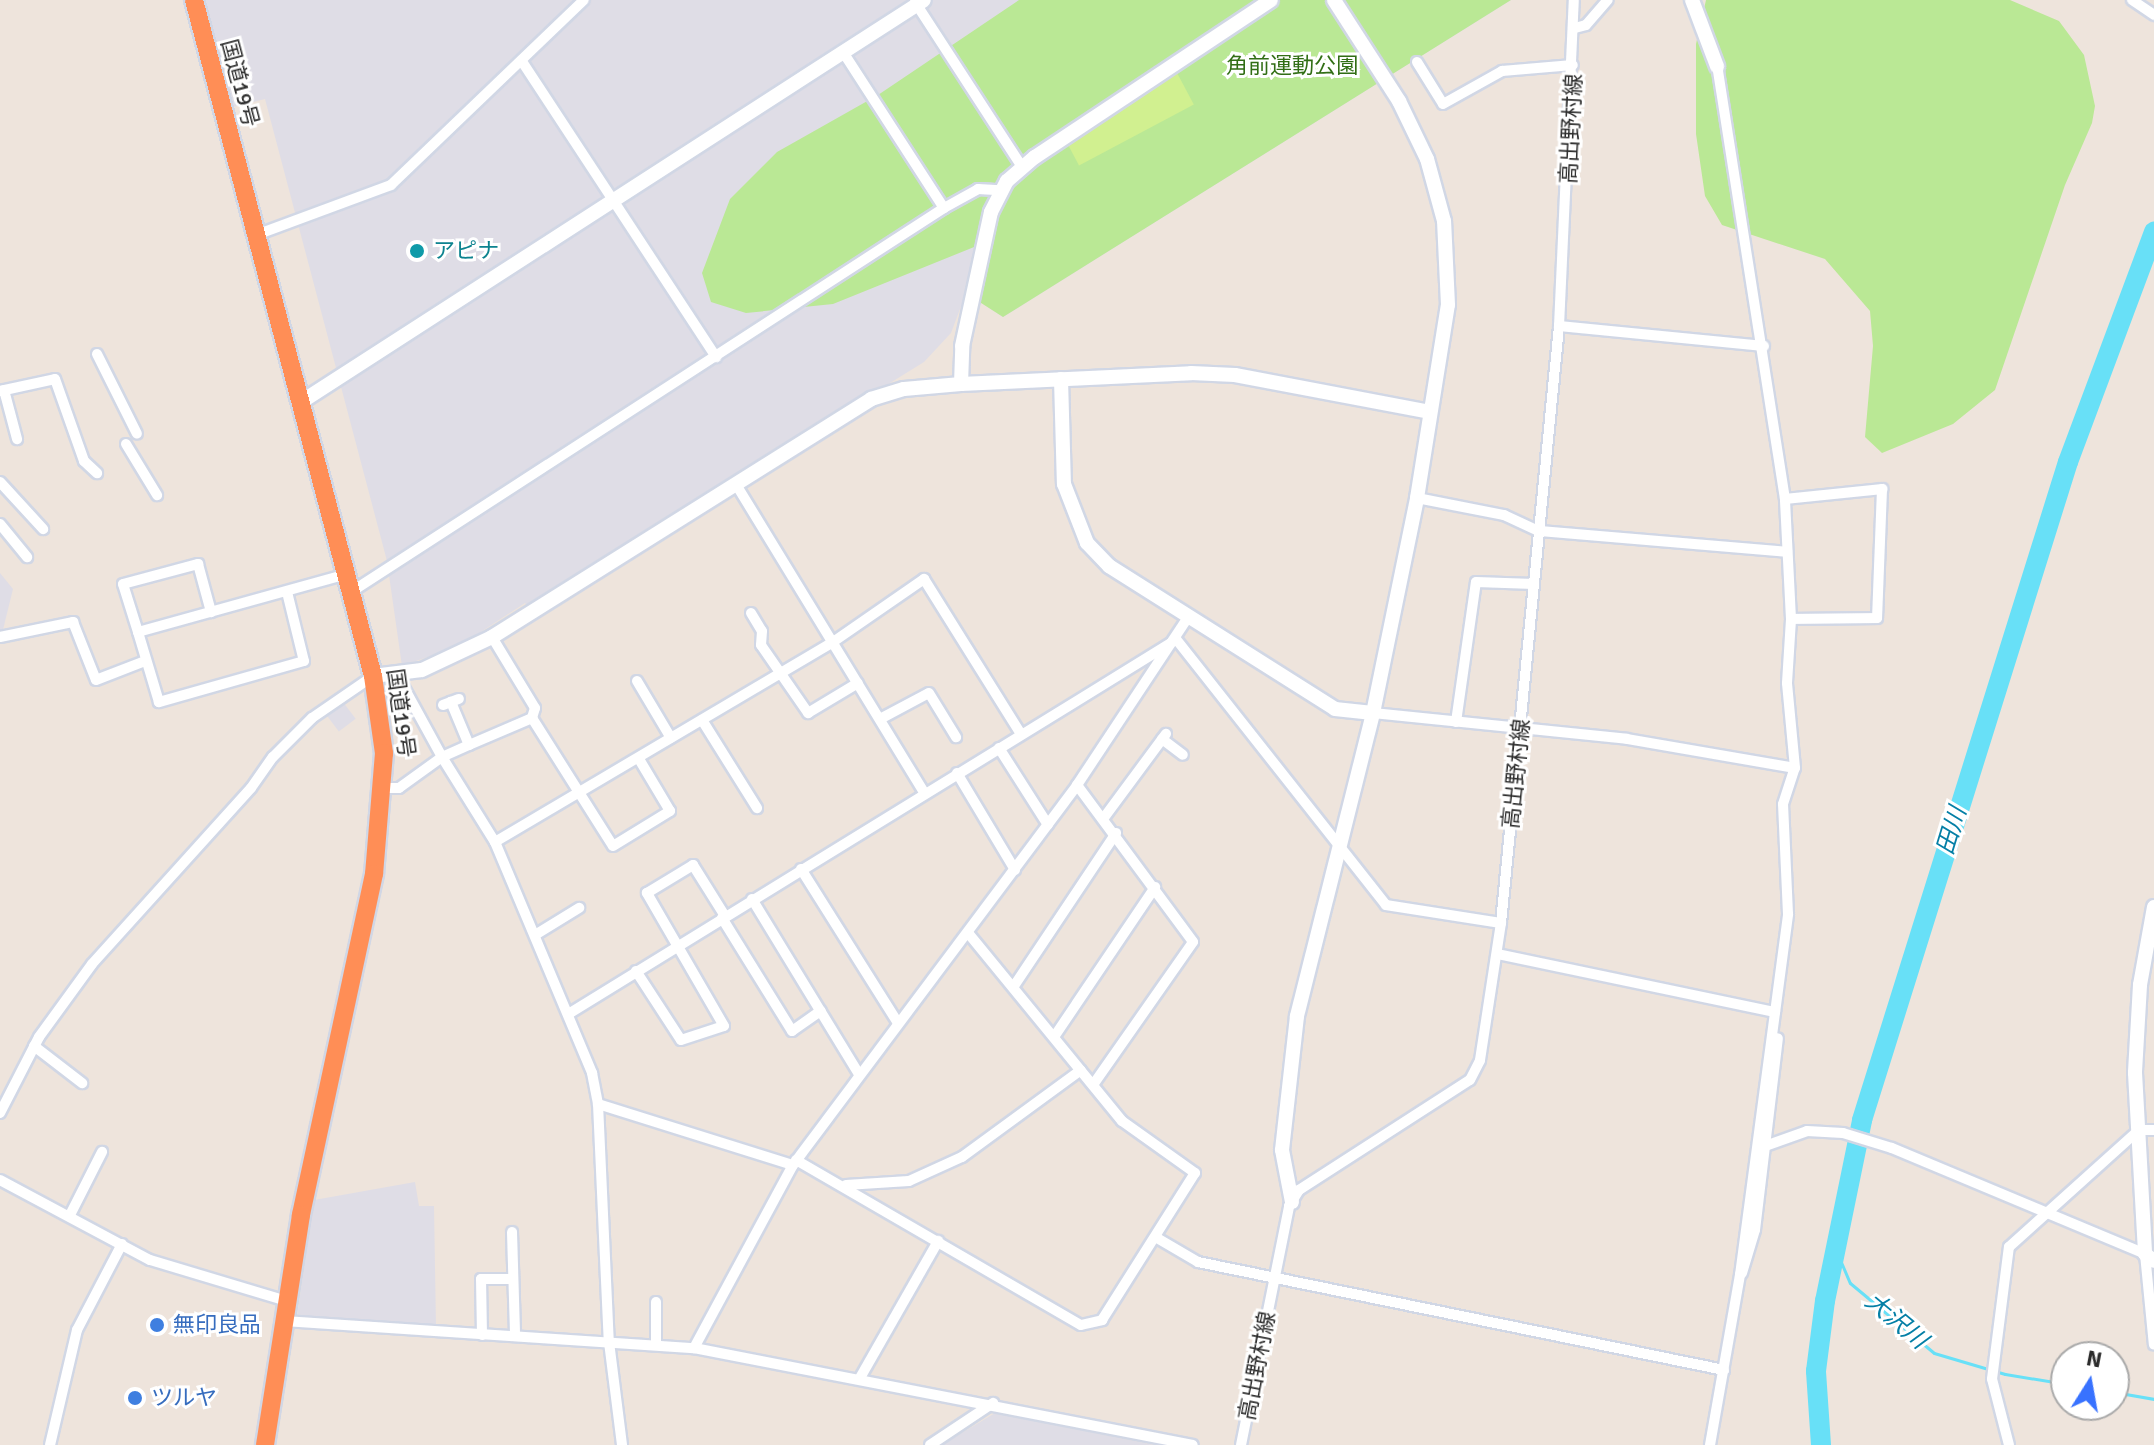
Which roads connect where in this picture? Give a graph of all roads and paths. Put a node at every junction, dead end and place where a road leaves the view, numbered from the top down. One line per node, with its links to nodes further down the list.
1 (194, 0): 21 (highway, 国道19号)
2 (584, 0): 14 (street)
3 (1271, 0): 17 (street)
4 (1334, 0): 30 (street)
5 (1574, 0): 11 (street, 高出野村線)
6 (1608, 0): 11 (street)
7 (1692, 0): 16 (street)
8 (2132, 0): 10 (street)
9 (918, 1): 12 (street); 17 (street)
10 (2154, 15)
11 (1575, 28): 15 (street, 高出野村線)
12 (843, 52): 19 (street); 20 (street)
13 (1417, 62): 15 (street)
14 (523, 63): 19 (street); 21 (street)
15 (1573, 65): 22 (street, 高出野村線)
16 (1717, 66): 23 (street)
17 (1022, 167): 18 (street)
18 (1000, 190): 20 (street); 27 (street)
19 (615, 200): 24 (street); 29 (street)
20 (944, 208): 24 (street)
21 (256, 235): 29 (highway, 国道19号)
22 (1559, 326): 23 (street); 42 (street, 高出野村線)
23 (1764, 346): 39 (street)
24 (716, 357): 45 (street)
25 (104, 359): 31 (street)
26 (1061, 379): 27 (street); 30 (street); 50 (street)
27 (961, 384): 36 (street)
28 (2, 391): 32 (street); 34 (street)
29 (301, 402): 45 (highway, 国道19号)
30 (1430, 412): 38 (street)
31 (137, 434)
32 (17, 439)
33 (126, 444): 37 (street)
34 (97, 473)
35 (0, 482): 41 (street)
36 (737, 486): 53 (street); 56 (street)
37 (157, 495)
38 (1417, 498): 42 (street); 64 (street)
39 (1785, 499): 43 (street); 51 (street)
40 (0, 524): 44 (street)
41 (43, 529)
42 (1539, 531): 43 (street); 46 (street, 高出野村線)
43 (1787, 552): 51 (street)
44 (27, 557)
45 (349, 583): 47 (street); 60 (highway, 国道19号)
46 (1534, 584): 68 (street); 69 (street, 高出野村線)
47 (287, 592): 48 (street); 57 (street)
48 (211, 612): 52 (street); 52 (street)
49 (751, 613): 59 (street)
50 (1188, 617): 55 (street); 64 (street)
51 (1791, 619): 78 (street)
52 (138, 632): 57 (street)
53 (492, 637): 58 (street); 65 (street)
54 (0, 639): 57 (street)
55 (1176, 639): 70 (street); 80 (street); 89 (street)
56 (833, 642): 59 (street); 62 (street); 70 (street)
57 (145, 661)
58 (396, 673): 60 (street); 76 (street)
59 (779, 673): 62 (street); 67 (street)
60 (373, 676): 81 (highway, 国道19号); 109 (street)
61 (637, 681): 72 (street)
62 (858, 683): 66 (street)
63 (451, 702): 73 (street)
64 (1373, 713): 68 (street); 89 (street)
65 (532, 718): 73 (street); 83 (street)
66 (880, 719): 71 (street); 82 (street)
67 (702, 720): 72 (street); 84 (street)
68 (1456, 722): 69 (street)
69 (1521, 729): 78 (street); 97 (street, 高出野村線)
70 (1021, 734): 74 (street)
71 (956, 737)
72 (671, 738): 77 (street)
73 (469, 745): 76 (street)
74 (999, 748): 79 (street); 86 (street)
75 (1183, 755): 85 (street)
76 (442, 757): 81 (street); 88 (street)
77 (639, 759): 83 (street); 83 (street)
78 (1795, 768): 105 (street)
79 (957, 773): 82 (street); 91 (street)
80 (1077, 785): 85 (street); 86 (street)
81 (385, 788): 133 (highway, 国道19号)
82 (924, 792): 90 (street)
83 (580, 794): 88 (street)
84 (757, 808)
85 (1103, 819): 87 (street)
86 (1048, 825): 91 (street)
87 (1116, 833): 92 (street); 103 (street)
88 (495, 842): 99 (street)
89 (1340, 846): 97 (street); 122 (street)
90 (801, 869): 93 (street); 107 (street)
91 (1015, 870): 98 (street)
92 (1155, 887): 108 (street); 113 (street)
93 (752, 899): 96 (street); 104 (street)
94 (2154, 907): 116 (street)
95 (579, 908): 99 (street)
96 (723, 917): 100 (street); 100 (street); 104 (street)
97 (1501, 923): 101 (street, 高出野村線)
98 (969, 934): 103 (street); 107 (street)
99 (535, 935): 106 (street)
100 (678, 946): 102 (street); 102 (street)
101 (1497, 954): 105 (street); 122 (street, 高出野村線)
102 (636, 971): 106 (street)
103 (1014, 986): 108 (street)
104 (821, 1011): 111 (street)
105 (1775, 1012): 117 (street); 130 (street)
106 (570, 1013): 114 (street)
107 (898, 1023): 111 (street)
108 (1054, 1037): 110 (street)
109 (34, 1046): 112 (street); 115 (street)
110 (1081, 1070): 113 (street); 121 (street)
111 (859, 1074): 119 (street)
112 (82, 1083)
113 (1093, 1085): 126 (street)
114 (598, 1104): 119 (street); 138 (street)
115 (0, 1113)
116 (2147, 1130): 123 (street); 129 (street)
117 (1768, 1145): 123 (street); 130 (street)
118 (102, 1152): 124 (street)
119 (795, 1162): 121 (street); 141 (street)
120 (0, 1180): 124 (street)
121 (846, 1185): 127 (street)
122 (1292, 1202): 131 (street, 高出野村線)
123 (2045, 1214): 129 (street); 152 (street)
124 (70, 1215): 128 (street)
125 (512, 1232): 132 (street)
126 (1157, 1238): 127 (street); 131 (street)
127 (938, 1241): 143 (street)
128 (122, 1244): 133 (street); 145 (street)
129 (2150, 1257): 140 (street)
130 (1740, 1275): 142 (street)
131 (1275, 1278): 142 (street); 150 (street, 高出野村線)
132 (513, 1279): 136 (street); 137 (street)
133 (287, 1301): 135 (highway, 国道19号)
134 (656, 1302): 139 (street)
135 (284, 1321): 136 (street); 146 (highway, 国道19号)
136 (482, 1335): 137 (street)
137 (515, 1336): 138 (street)
138 (609, 1342): 139 (street); 147 (street)
139 (656, 1345): 141 (street)
140 (2154, 1345)
141 (694, 1348): 143 (street)
142 (1724, 1370): 151 (street)
143 (860, 1378): 144 (street)
144 (993, 1403): 148 (street); 149 (street)
145 (50, 1445)
146 (267, 1445)
147 (622, 1445)
148 (930, 1445)
149 (1193, 1445)
150 (1241, 1445)
151 (1710, 1445)
152 (2009, 1445)

